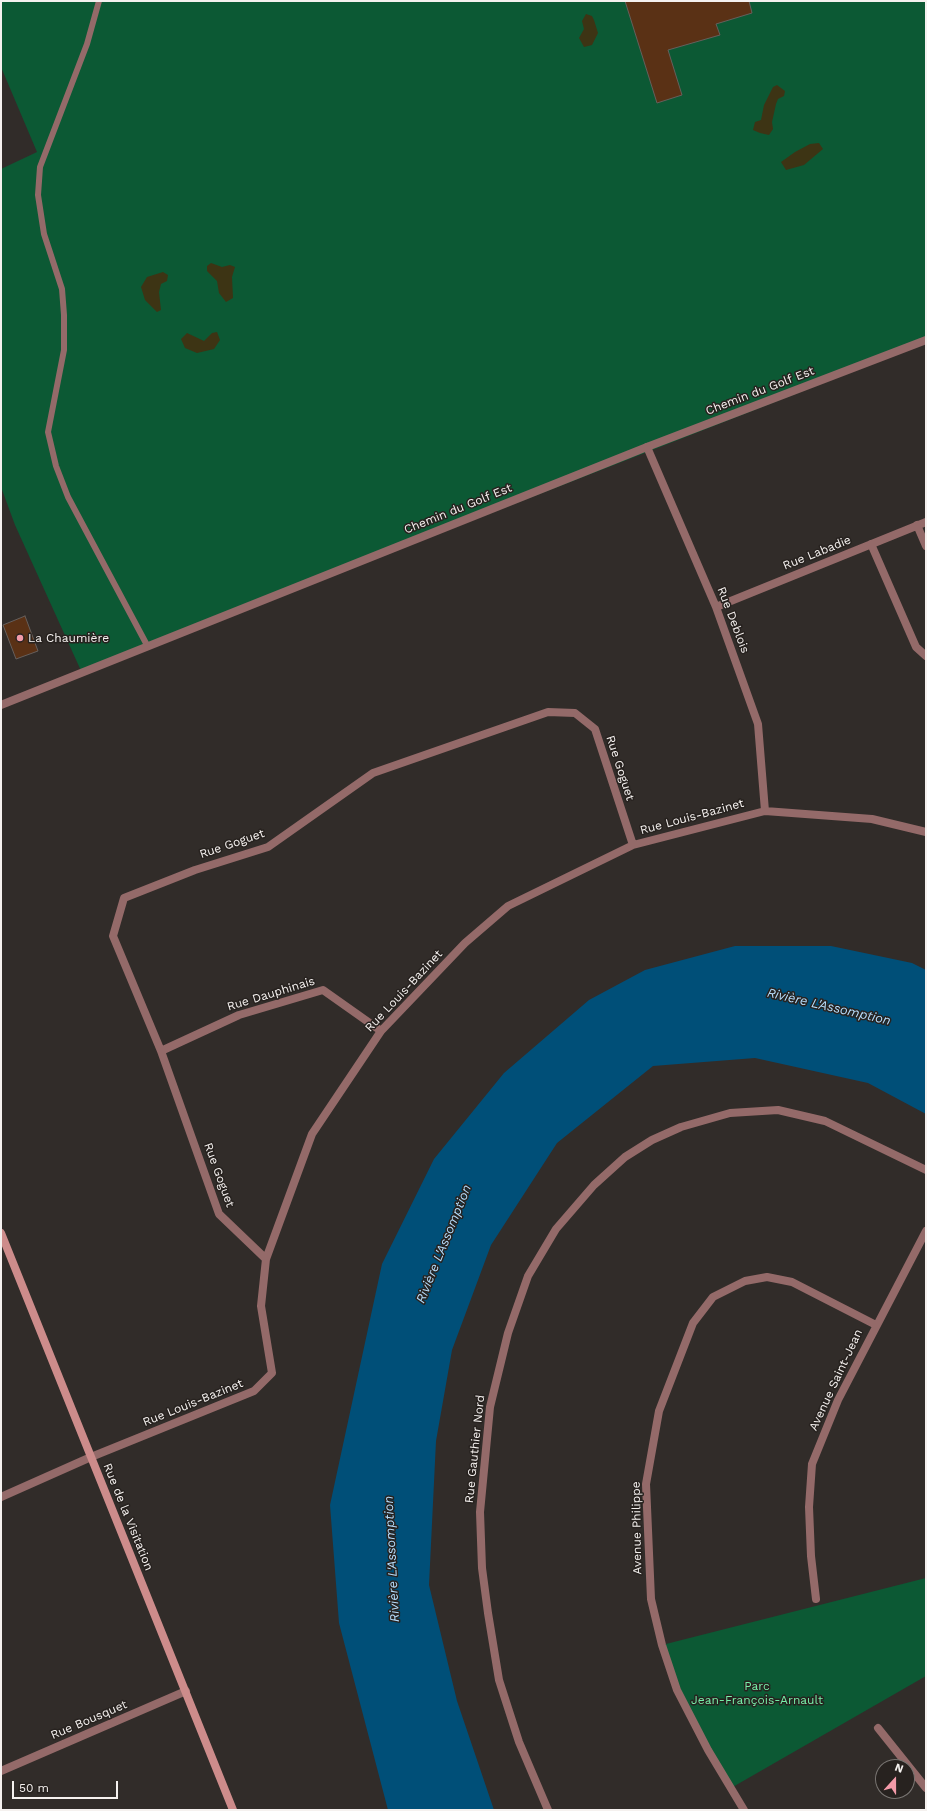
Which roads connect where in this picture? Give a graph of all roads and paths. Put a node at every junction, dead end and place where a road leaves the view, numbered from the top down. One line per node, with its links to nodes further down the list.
1 (99, 1): 9 (lane)
2 (926, 340): 3 (street, Chemin du Golf Est)
3 (647, 447): 8 (street, Rue Deblois); 9 (street, Chemin du Golf Est)
4 (926, 522): 5 (street, Rue Labadie)
5 (917, 525): 6 (street, Rue Labadie); 7 (street)
6 (871, 544): 8 (street, Rue Labadie); 10 (street)
7 (926, 546)
8 (716, 607): 12 (street, Rue Deblois)
9 (148, 647): 11 (street, Chemin du Golf Est)
10 (926, 656)
11 (1, 705)
12 (765, 811): 13 (street, Rue Louis-Bazinet); 14 (street, Rue Louis-Bazinet)
13 (926, 832)
14 (633, 845): 15 (street, Rue Louis-Bazinet); 16 (street, Rue Goguet)
15 (381, 1030): 16 (street, Rue Dauphinais); 20 (street, Rue Louis-Bazinet)
16 (161, 1050): 20 (street, Rue Goguet)
17 (926, 1170): 30 (street, Rue Gauthier Nord)
18 (926, 1231): 21 (street, Avenue Saint-Jean)
19 (1, 1235): 22 (main road, Rue de la Visitation)
20 (266, 1259): 22 (street, Rue Louis-Bazinet)
21 (876, 1325): 24 (street, Avenue Saint-Jean); 31 (street, Avenue Philippe)
22 (91, 1457): 23 (street); 25 (main road, Rue de la Visitation)
23 (1, 1497)
24 (816, 1599)
25 (186, 1691): 27 (street, Rue Bousquet); 29 (main road, Rue de la Visitation)
26 (878, 1728): 28 (street)
27 (1, 1771)
28 (926, 1788)
29 (233, 1810)
30 (548, 1810)
31 (744, 1810)

